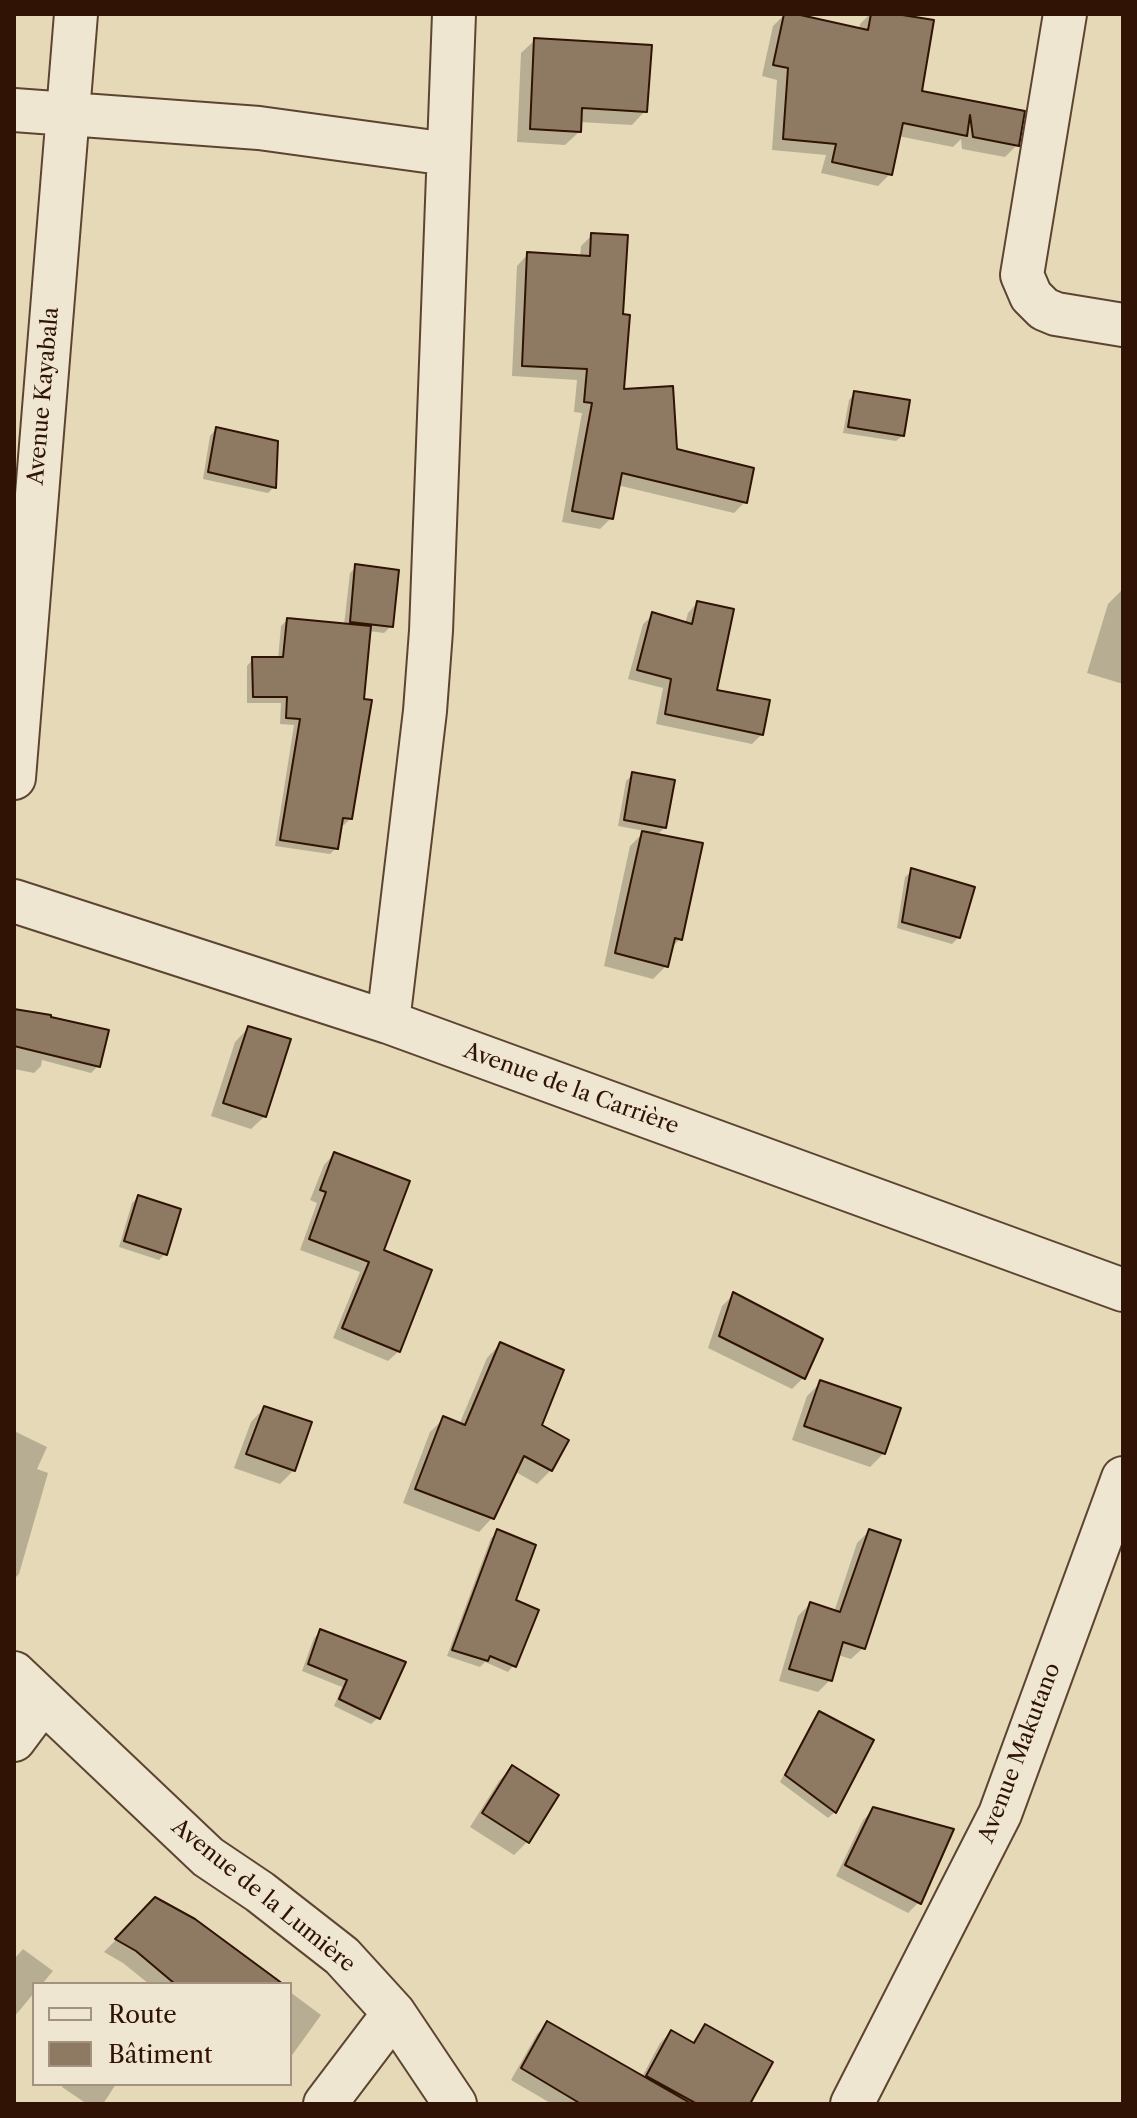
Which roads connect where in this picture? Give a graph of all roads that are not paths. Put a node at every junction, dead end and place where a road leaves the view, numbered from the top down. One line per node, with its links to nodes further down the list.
1 (76, 14): 5 (street, Avenue Kayabala)
2 (454, 14): 6 (street)
3 (1065, 14): 7 (street)
4 (14, 110): 5 (street)
5 (67, 113): 6 (street); 8 (street, Avenue Kayabala)
6 (448, 154): 10 (street)
7 (1123, 325)
8 (14, 778)
9 (14, 901): 10 (street, Avenue de la Carrière)
10 (388, 1022): 11 (street, Avenue de la Carrière)
11 (1123, 1290)
12 (1123, 1478): 18 (street, Avenue Makutano)
13 (29, 1687): 14 (street); 15 (street, Avenue de la Lumière)
14 (14, 1740)
15 (394, 2013): 16 (street); 17 (street, Avenue de la Lumière)
16 (325, 2104)
17 (455, 2104)
18 (852, 2104)

